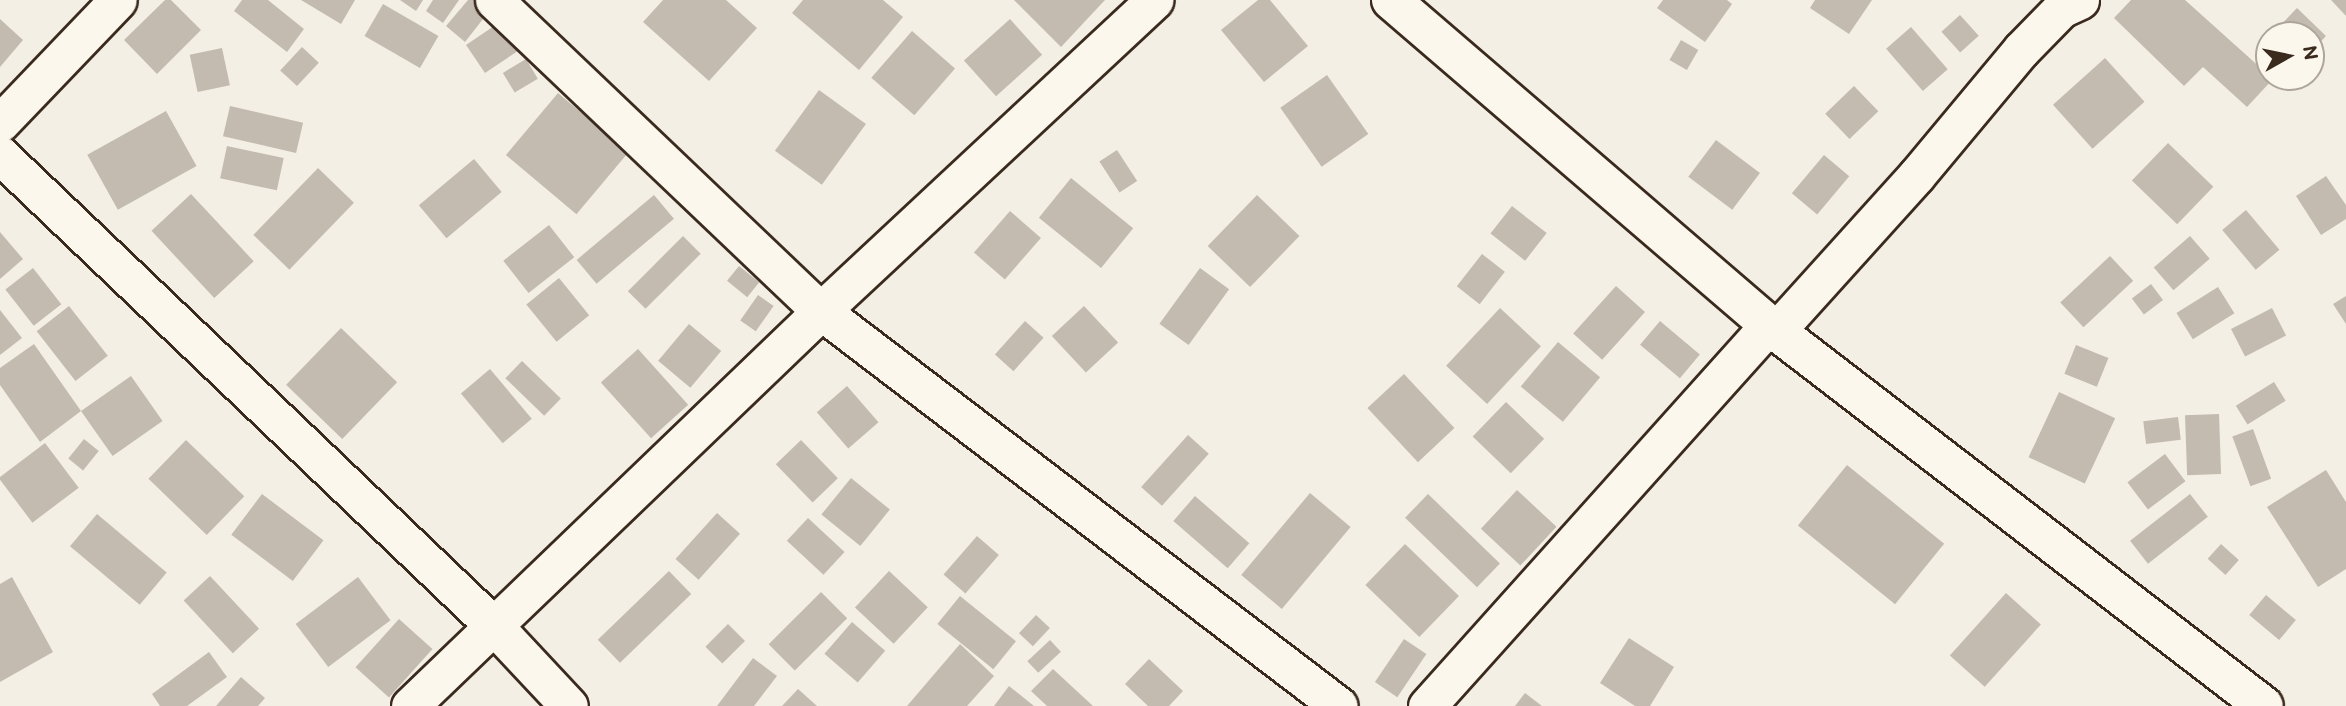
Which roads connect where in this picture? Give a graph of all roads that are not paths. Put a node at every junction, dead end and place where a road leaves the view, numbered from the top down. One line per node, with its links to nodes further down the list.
1 (118, 0): 6 (street)
2 (494, 0): 8 (street)
3 (1154, 0): 8 (street)
4 (1391, 0): 9 (street)
5 (2080, 0): 9 (street)
6 (0, 123)
7 (0, 155): 10 (street)
8 (821, 311): 10 (street); 13 (street)
9 (1772, 328): 14 (street); 15 (street)
10 (495, 627): 11 (street); 12 (street)
11 (410, 706)
12 (569, 706)
13 (1339, 706)
14 (1427, 706)
15 (2264, 706)

